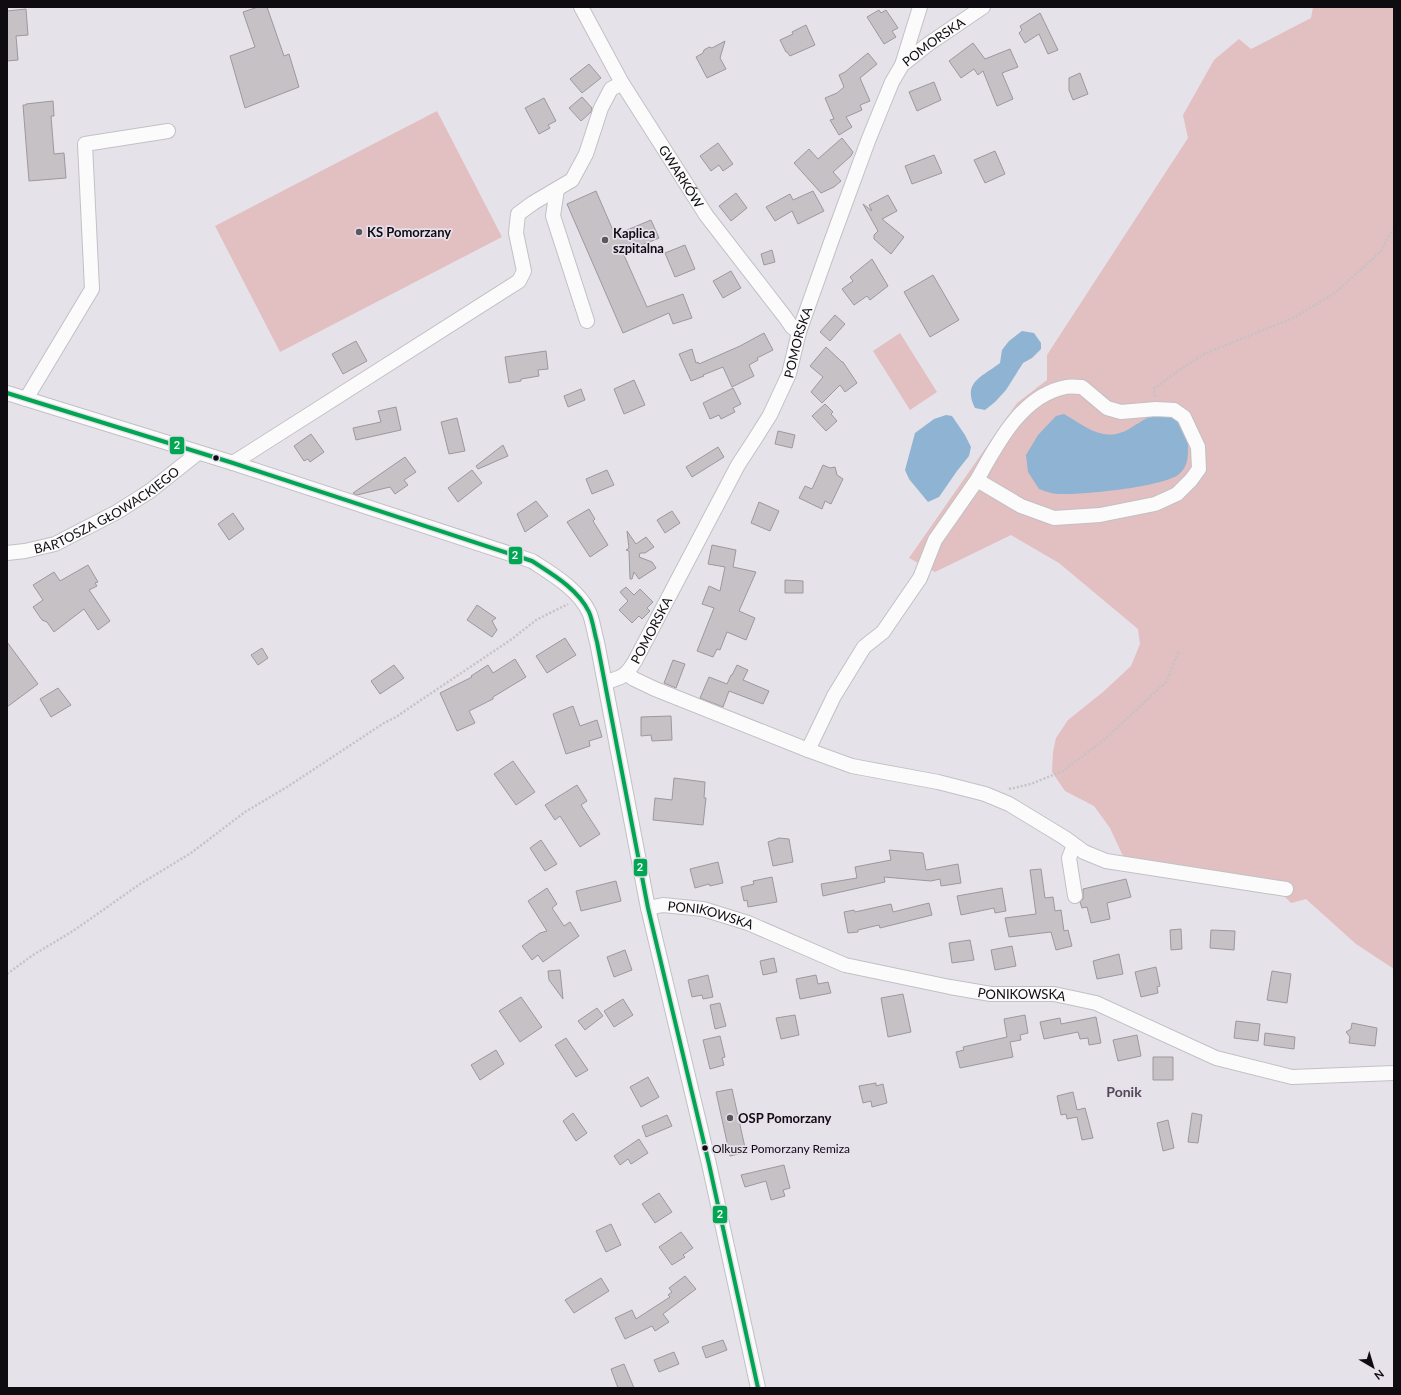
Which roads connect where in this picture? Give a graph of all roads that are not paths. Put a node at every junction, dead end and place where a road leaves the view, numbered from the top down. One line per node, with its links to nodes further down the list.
1 (581, 7): 5 (street, GWARKÓW)
2 (920, 7): 4 (street)
3 (983, 7): 4 (street, POMORSKA)
4 (902, 65): 9 (street, POMORSKA)
5 (622, 83): 7 (street); 9 (street, GWARKÓW)
6 (168, 131): 11 (street)
7 (557, 190): 8 (street); 13 (street)
8 (587, 321)
9 (800, 332): 16 (street, POMORSKA)
10 (7, 393): 11 (street)
11 (26, 399): 12 (street)
12 (198, 453): 13 (street); 15 (street, BARTOSZA GŁOWACKIEGO)
13 (233, 463): 17 (street)
14 (977, 480): 14 (street); 18 (street)
15 (7, 552)
16 (627, 674): 17 (street, POMORSKA); 18 (street)
17 (605, 682): 22 (street)
18 (808, 750): 19 (street)
19 (1074, 845): 20 (street); 21 (street)
20 (1286, 889)
21 (1075, 896)
22 (648, 908): 23 (street, PONIKOWSKA); 24 (street)
23 (1394, 1073)
24 (758, 1388)

